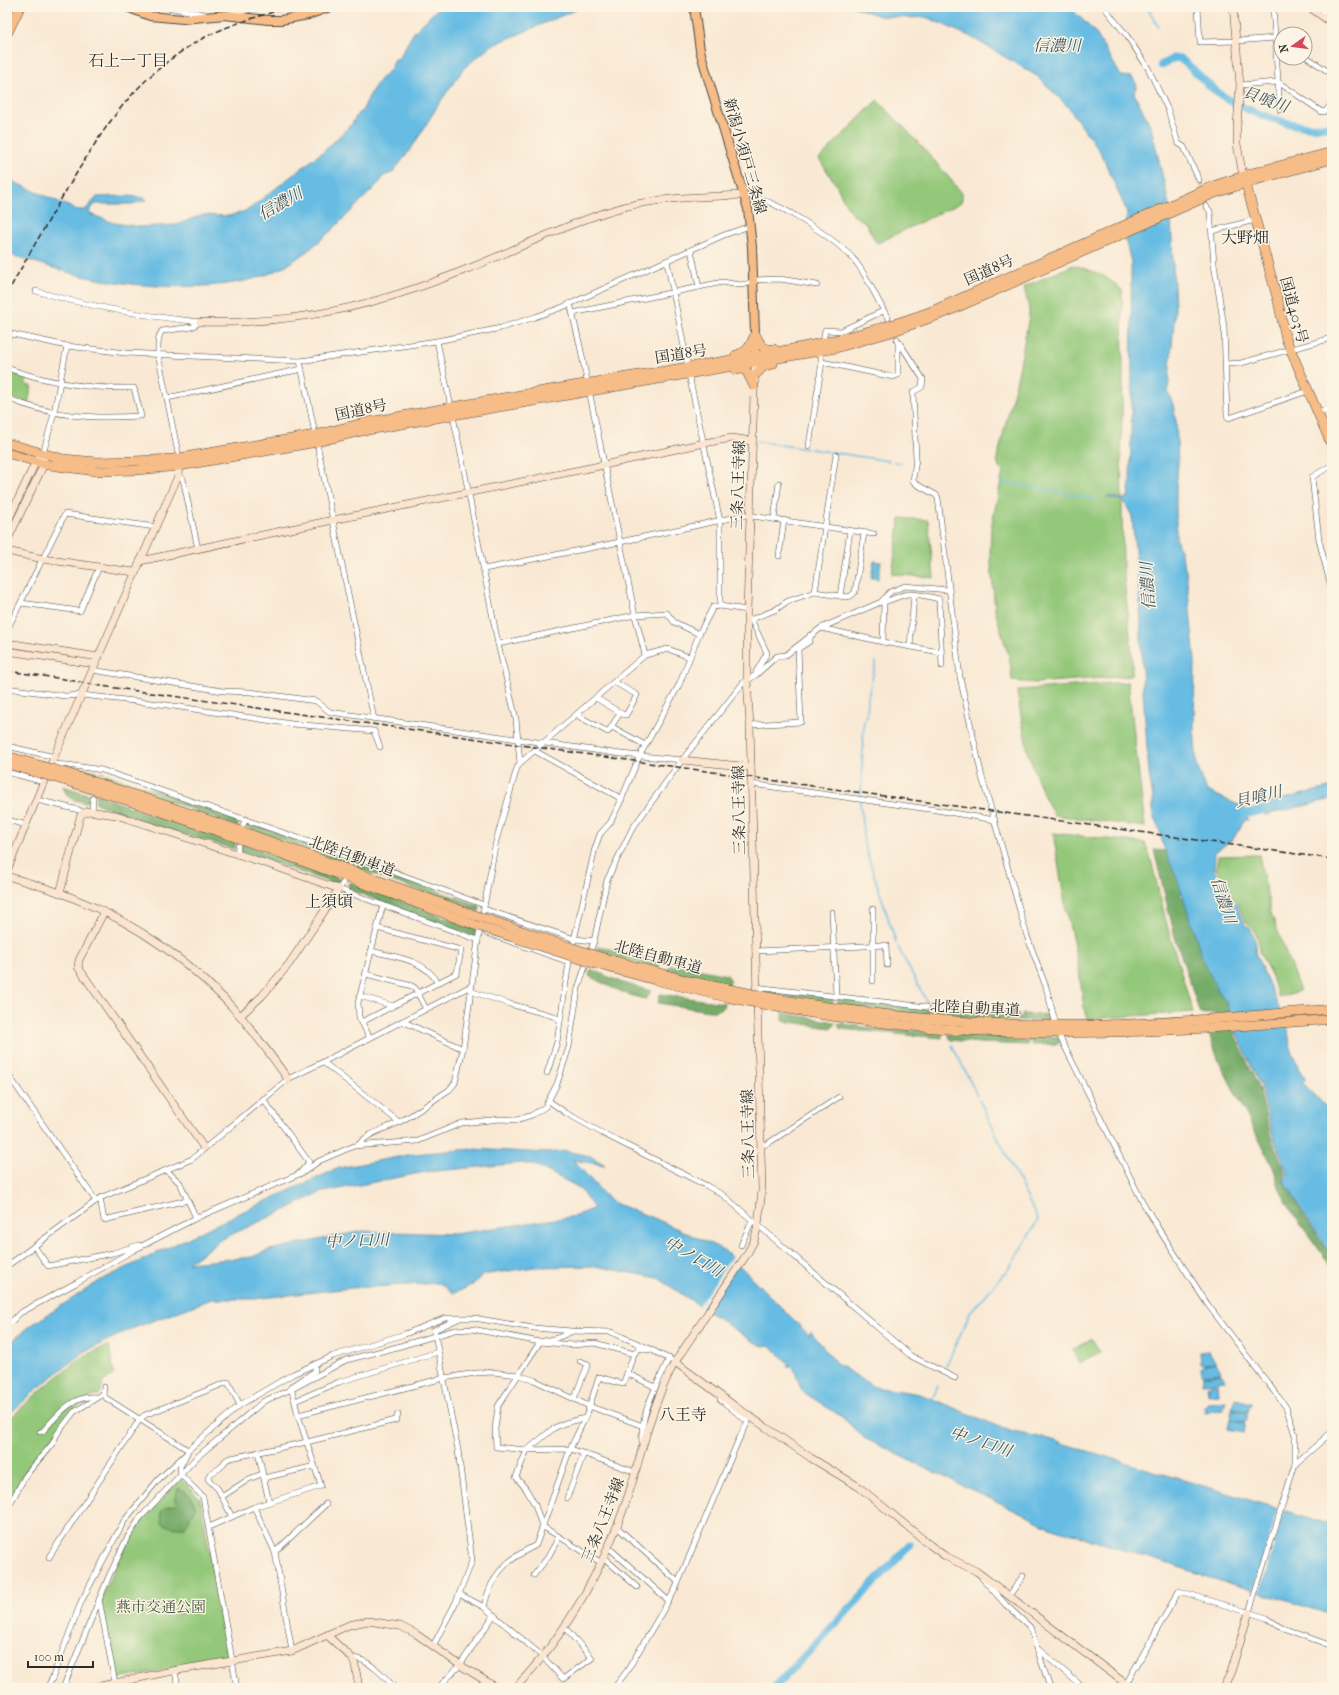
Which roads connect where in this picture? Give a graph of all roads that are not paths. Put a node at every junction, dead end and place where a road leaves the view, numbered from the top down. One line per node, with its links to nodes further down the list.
1 (15, 7): 18 (highway)
2 (20, 7): 21 (highway)
3 (127, 7): 16 (main road)
4 (167, 7): 14 (street)
5 (264, 7): 15 (street)
6 (330, 7): 16 (main road)
7 (694, 7): 35 (main road, 新潟小須戸三条線)
8 (1104, 7): 34 (street)
9 (1198, 7): 23 (street)
10 (1233, 7): 23 (street)
11 (1273, 7): 20 (street)
12 (1309, 7): 17 (street)
13 (1323, 7): 17 (street)
14 (185, 9): 16 (street)
15 (242, 9): 16 (street)
16 (225, 15)
17 (1323, 17): 19 (street)
18 (7, 23)
19 (1332, 23)
20 (1274, 26)
21 (7, 34)
22 (1273, 38): 23 (street)
23 (1236, 41): 28 (street)
24 (1313, 61): 26 (street)
25 (1277, 66): 27 (street)
26 (1332, 74)
27 (1278, 82): 28 (street); 29 (street); 30 (street)
28 (1240, 84): 33 (street)
29 (1332, 103)
30 (1280, 110)
31 (1332, 152): 33 (highway, 国道8号)
32 (1332, 159): 33 (highway, 国道8号)
33 (1244, 179): 37 (highway, 国道403号); 57 (highway, 国道8号)
34 (1199, 180)
35 (744, 195): 38 (main road, 新潟小須戸三条線); 48 (street); 51 (street)
36 (1206, 206): 39 (street)
37 (1255, 220): 39 (street); 59 (highway, 国道403号)
38 (750, 226): 40 (street); 42 (main road, 新潟小須戸三条線)
39 (1212, 230): 66 (street)
40 (691, 250): 41 (street); 44 (street)
41 (667, 261): 46 (street); 47 (street)
42 (753, 280): 43 (street); 44 (street); 52 (main road, 新潟小須戸三条線)
43 (817, 285)
44 (699, 287): 46 (street)
45 (36, 291): 51 (street)
46 (673, 292): 49 (street); 69 (street)
47 (570, 303): 49 (street); 55 (street)
48 (883, 311): 50 (street); 57 (street)
49 (573, 313): 74 (street)
50 (888, 318)
51 (200, 322): 60 (street)
52 (755, 334): 58 (highway); 62 (main road, 新潟小須戸三条線); 64 (highway)
53 (8, 335): 56 (street)
54 (1332, 338): 59 (street)
55 (437, 341): 63 (street); 79 (street)
56 (67, 346): 60 (street); 72 (street)
57 (822, 347): 58 (highway, 国道8号); 61 (highway, 国道8号); 65 (street)
58 (799, 348): 62 (highway, 国道8号)
59 (1290, 349): 66 (street); 75 (highway, 国道403号)
60 (158, 354): 63 (street); 77 (street)
61 (790, 357): 62 (highway, 国道8号); 71 (highway)
62 (755, 359): 64 (highway, 国道8号); 70 (highway, 国道8号); 71 (street, 三条八王寺線)
63 (300, 361): 68 (street)
64 (716, 362): 69 (highway, 国道8号)
65 (822, 362): 86 (street); 119 (street)
66 (1226, 364): 75 (street)
67 (7, 368): 72 (street)
68 (302, 368): 77 (street); 82 (street)
69 (689, 371): 70 (highway, 国道8号); 74 (highway, 国道8号); 85 (street)
70 (708, 371): 73 (highway)
71 (754, 376): 73 (street, 三条八王寺線)
72 (60, 383): 81 (street); 81 (street)
73 (754, 386): 83 (street, 三条八王寺線)
74 (588, 387): 79 (highway, 国道8号); 93 (street)
75 (1308, 391): 80 (highway, 国道403号)
76 (7, 398): 81 (street)
77 (167, 398): 91 (street)
78 (1332, 408): 80 (street)
79 (451, 412): 82 (highway, 国道8号); 97 (street)
80 (1318, 412): 87 (highway, 国道403号)
81 (54, 413): 89 (street)
82 (316, 439): 91 (highway, 国道8号); 100 (street)
83 (752, 441): 85 (street); 98 (street, 三条八王寺線)
84 (7, 443): 89 (highway, 国道8号)
85 (704, 443): 93 (street); 101 (street)
86 (809, 446)
87 (1332, 446)
88 (7, 453): 92 (highway, 国道8号)
89 (43, 454): 91 (highway, 国道8号); 92 (street)
90 (836, 455): 105 (street)
91 (179, 462): 92 (highway, 国道8号); 95 (street)
92 (40, 463): 103 (street); 109 (street)
93 (604, 465): 97 (street); 110 (street)
94 (1332, 465): 120 (street)
95 (178, 476): 104 (street); 111 (street)
96 (779, 483): 99 (street)
97 (469, 492): 100 (street); 117 (street)
98 (750, 515): 99 (street); 101 (street); 127 (street, 三条八王寺線)
99 (774, 518): 102 (street)
100 (333, 520): 111 (street); 153 (street)
101 (720, 520): 110 (street); 126 (street)
102 (784, 520): 105 (street); 113 (street)
103 (7, 523)
104 (155, 527): 114 (street); 115 (street)
105 (825, 527): 106 (street); 121 (street)
106 (850, 531): 107 (street); 123 (street)
107 (864, 533): 108 (street); 123 (street)
108 (874, 534)
109 (7, 541)
110 (620, 542): 117 (street); 128 (street)
111 (198, 549): 115 (street)
112 (7, 551): 114 (street)
113 (780, 556)
114 (43, 559): 116 (street); 125 (street)
115 (140, 561): 118 (street)
116 (99, 567): 118 (street); 125 (street)
117 (484, 569): 136 (street)
118 (134, 572): 141 (street)
119 (948, 590): 124 (street); 181 (street)
120 (1332, 591)
121 (815, 592): 123 (street); 129 (street)
122 (914, 595): 124 (street); 137 (street); 139 (street)
123 (840, 596)
124 (883, 602): 130 (street); 134 (street)
125 (21, 603): 131 (street)
126 (720, 606): 127 (street); 132 (street)
127 (747, 610): 129 (street, 三条八王寺線)
128 (635, 615): 132 (street); 136 (street); 140 (street)
129 (749, 620): 145 (street); 146 (street, 三条八王寺線)
130 (821, 628): 133 (street); 134 (street)
131 (7, 630)
132 (699, 634): 142 (street)
133 (810, 635): 145 (street); 154 (street)
134 (883, 642): 137 (street)
135 (7, 643): 141 (street)
136 (498, 644): 156 (street)
137 (910, 647): 139 (street)
138 (7, 651): 144 (street)
139 (940, 652): 143 (street)
140 (645, 655): 142 (street); 147 (street)
141 (99, 657): 144 (street)
142 (689, 657): 158 (street)
143 (942, 666)
144 (94, 667): 149 (street); 153 (street)
145 (756, 675): 146 (street)
146 (746, 680): 154 (street, 三条八王寺線); 165 (street)
147 (614, 682): 150 (street); 151 (street)
148 (7, 688): 149 (street)
149 (82, 695): 160 (street); 164 (street)
150 (596, 698): 151 (street); 152 (street)
151 (620, 713): 155 (street)
152 (578, 714): 155 (street); 157 (street)
153 (374, 719): 156 (street)
154 (750, 725): 169 (street, 三条八王寺線)
155 (612, 727): 158 (street)
156 (518, 739): 157 (street); 166 (street)
157 (544, 743): 161 (street); 162 (street)
158 (645, 745): 162 (street)
159 (7, 746): 164 (street)
160 (380, 747)
161 (534, 751): 166 (street); 175 (street)
162 (640, 755): 165 (street); 175 (street)
163 (7, 756): 171 (highway, 北陸自動車道, bridge)
164 (55, 757): 168 (street)
165 (682, 760): 169 (street); 199 (street)
166 (520, 763): 191 (street)
167 (7, 764): 171 (highway, 北陸自動車道, bridge)
168 (51, 764): 172 (street); 179 (street)
169 (751, 767): 173 (street, 三条八王寺線)
170 (7, 772): 172 (street)
171 (64, 777): 195 (highway, 北陸自動車道)
172 (44, 782): 176 (street)
173 (751, 784): 181 (street); 203 (street, 三条八王寺線)
174 (93, 798): 177 (street)
175 (622, 799): 197 (street)
176 (37, 800): 178 (street); 182 (street)
177 (92, 812): 178 (street); 185 (street)
178 (83, 813): 189 (street)
179 (246, 819): 183 (street); 191 (street)
180 (7, 820): 182 (street)
181 (995, 820): 222 (street)
182 (27, 825): 186 (street)
183 (243, 825)
184 (238, 846): 185 (street)
185 (237, 854): 188 (street)
186 (7, 871)
187 (7, 876): 189 (street)
188 (341, 886): 190 (street); 218 (street)
189 (60, 893): 193 (street)
190 (383, 905): 196 (street); 198 (street)
191 (484, 907): 195 (street); 197 (street)
192 (873, 909): 200 (street)
193 (104, 912): 218 (street); 238 (street)
194 (832, 912): 201 (street)
195 (477, 924): 198 (street); 204 (street); 224 (highway, 北陸自動車道, bridge)
196 (377, 928): 202 (street); 207 (street)
197 (575, 939): 199 (street); 204 (street)
198 (478, 940): 210 (street)
199 (594, 941): 234 (street)
200 (873, 946): 201 (street); 205 (street); 208 (street)
201 (834, 947): 203 (street); 212 (street)
202 (371, 951): 206 (street); 207 (street)
203 (755, 951): 209 (street, 三条八王寺線)
204 (569, 962): 220 (street)
205 (887, 965)
206 (366, 974): 211 (street); 213 (street)
207 (438, 982): 211 (street)
208 (873, 982)
209 (755, 987): 212 (street); 237 (street, 三条八王寺線)
210 (471, 988): 216 (street); 220 (street); 227 (street)
211 (418, 993): 214 (street); 216 (street)
212 (836, 995): 215 (street)
213 (360, 996): 214 (street); 223 (street)
214 (393, 1006): 223 (street)
215 (927, 1007)
216 (426, 1009): 221 (street)
217 (1332, 1009): 224 (highway, 北陸自動車道)
218 (240, 1016): 231 (street)
219 (1332, 1019): 224 (highway, 北陸自動車道)
220 (560, 1020): 230 (street)
221 (402, 1021): 226 (street); 227 (street)
222 (1055, 1021)
223 (362, 1022): 226 (street)
224 (1076, 1029)
225 (1060, 1037): 289 (street)
226 (370, 1038): 228 (street)
227 (463, 1049): 235 (street)
228 (324, 1062): 231 (street); 235 (street)
229 (7, 1073): 241 (street)
230 (547, 1073)
231 (288, 1079): 233 (street)
232 (839, 1097): 237 (street)
233 (263, 1099): 238 (street); 240 (street)
234 (549, 1101): 236 (street); 244 (street)
235 (399, 1122): 236 (street)
236 (358, 1145): 240 (street)
237 (762, 1145): 245 (street, 三条八王寺線)
238 (204, 1148): 239 (street)
239 (166, 1170): 241 (street); 242 (street)
240 (298, 1175): 243 (street)
241 (98, 1199): 242 (street); 248 (street)
242 (187, 1200): 243 (street)
243 (196, 1218): 246 (street)
244 (752, 1221): 245 (street); 247 (street)
245 (758, 1225): 258 (street, 三条八王寺線); 264 (street)
246 (145, 1244): 248 (street); 251 (street)
247 (741, 1245)
248 (34, 1246): 249 (street)
249 (7, 1266)
250 (460, 1318): 252 (street); 253 (street); 260 (street)
251 (7, 1326)
252 (572, 1331): 254 (street); 255 (street)
253 (435, 1336): 254 (street); 256 (street); 267 (street)
254 (540, 1342): 257 (street); 262 (street)
255 (650, 1349): 257 (street); 258 (street)
256 (438, 1352): 263 (street); 272 (street)
257 (634, 1354): 261 (street)
258 (672, 1360): 266 (street); 269 (street); 285 (street, 三条八王寺線)
259 (580, 1361): 271 (street)
260 (315, 1364): 267 (street); 273 (street)
261 (627, 1373): 266 (street); 274 (street)
262 (518, 1374): 263 (street); 271 (street); 284 (street)
263 (444, 1378): 276 (street); 314 (street)
264 (955, 1378)
265 (104, 1387): 268 (street)
266 (655, 1387): 279 (street)
267 (292, 1390): 272 (street); 292 (street)
268 (103, 1394): 270 (street); 278 (street)
269 (720, 1395): 309 (street); 312 (street)
270 (96, 1397): 280 (street); 299 (street)
271 (574, 1399): 274 (street)
272 (295, 1401): 276 (street)
273 (240, 1405): 278 (street); 286 (street)
274 (589, 1406): 277 (street); 279 (street)
275 (398, 1414): 282 (street)
276 (298, 1415): 282 (street)
277 (584, 1418): 283 (street); 284 (street)
278 (140, 1419): 286 (street); 307 (street)
279 (643, 1426): 285 (street)
280 (40, 1432)
281 (1332, 1432): 289 (street)
282 (307, 1442): 287 (street); 290 (street)
283 (570, 1449): 284 (street); 288 (street); 301 (street)
284 (527, 1450): 301 (street)
285 (642, 1450): 291 (street, 三条八王寺線)
286 (187, 1451): 292 (street); 334 (street)
287 (258, 1452): 293 (street); 294 (street)
288 (584, 1453): 291 (street); 295 (street)
289 (1295, 1464): 319 (street)
290 (315, 1466): 293 (street); 296 (street)
291 (635, 1472): 303 (street, 三条八王寺線)
292 (181, 1475): 302 (street); 316 (street)
293 (263, 1476): 294 (street); 296 (street)
294 (222, 1496): 300 (street)
295 (567, 1498)
296 (269, 1502): 298 (street)
297 (326, 1504): 306 (street)
298 (254, 1507): 300 (street); 306 (street)
299 (7, 1509)
300 (232, 1517): 302 (street)
301 (542, 1526): 304 (street); 318 (street)
302 (209, 1527): 329 (street)
303 (617, 1527): 305 (street, 三条八王寺線); 312 (street)
304 (559, 1537): 308 (street); 310 (street)
305 (608, 1548): 308 (street, 三条八王寺線); 317 (street)
306 (275, 1552): 326 (street)
307 (49, 1557)
308 (602, 1560): 313 (street); 321 (street, 三条八王寺線)
309 (976, 1571): 315 (street); 325 (street)
310 (534, 1575)
311 (1023, 1576): 315 (street)
312 (678, 1582): 317 (street)
313 (637, 1588)
314 (459, 1594): 318 (street); 323 (street)
315 (1009, 1596): 333 (street)
316 (99, 1598): 332 (street); 335 (street)
317 (669, 1601): 344 (street)
318 (484, 1607): 320 (street)
319 (1249, 1612): 324 (street); 333 (street); 347 (street)
320 (494, 1615): 327 (street); 330 (street)
321 (565, 1628): 327 (street, 三条八王寺線); 327 (street)
322 (328, 1636): 323 (street); 326 (street); 328 (street)
323 (432, 1646): 330 (street)
324 (1332, 1646)
325 (1038, 1649): 345 (street); 346 (street)
326 (292, 1651): 329 (street)
327 (542, 1656): 343 (street, 三条八王寺線)
328 (352, 1658): 339 (street); 340 (street)
329 (233, 1661): 331 (street); 338 (street)
330 (460, 1665): 341 (street); 342 (street)
331 (174, 1671): 332 (street); 337 (street)
332 (116, 1685): 336 (street)
333 (1128, 1686)
334 (47, 1688)
335 (63, 1688)
336 (90, 1688)
337 (178, 1688)
338 (237, 1688)
339 (359, 1688)
340 (395, 1688)
341 (438, 1688)
342 (497, 1688)
343 (515, 1688)
344 (614, 1688)
345 (1050, 1688)
346 (1084, 1688)
347 (1223, 1688)

